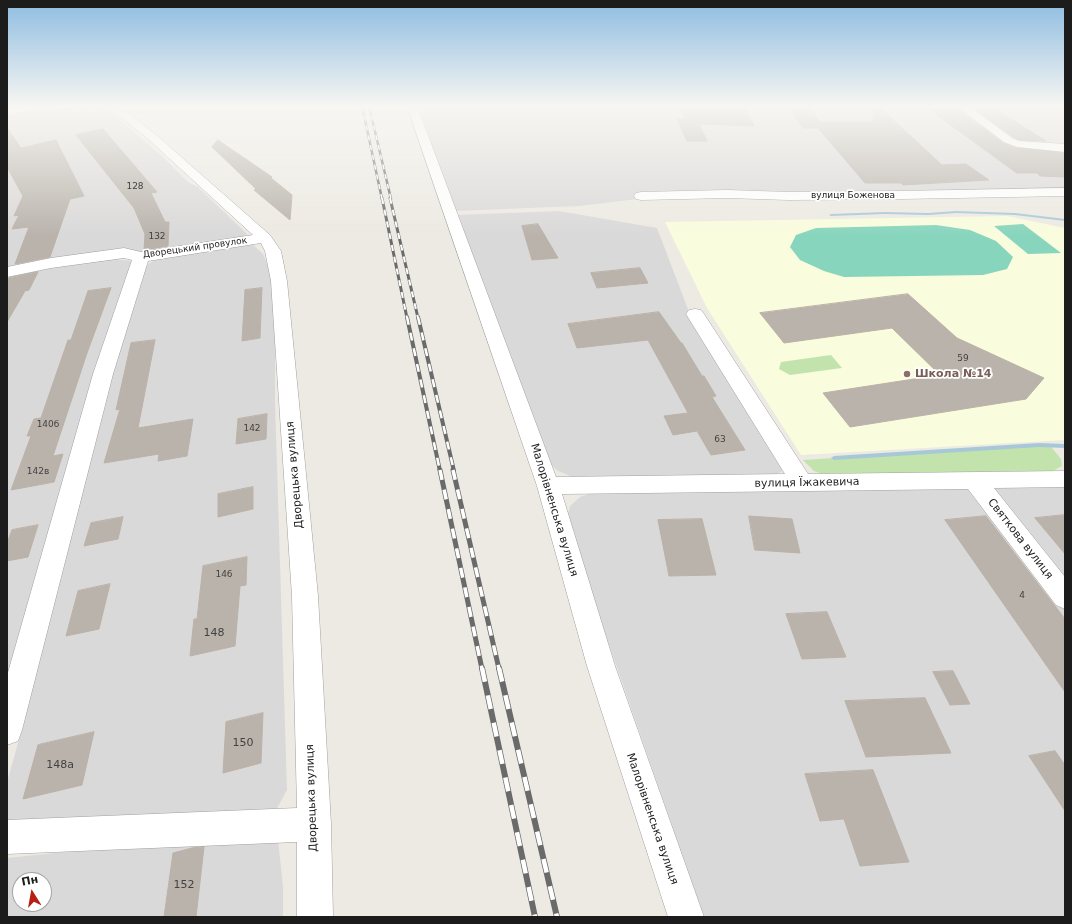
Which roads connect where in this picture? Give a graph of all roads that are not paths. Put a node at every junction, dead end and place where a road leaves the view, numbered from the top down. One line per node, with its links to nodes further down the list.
1 (166, 149): 5 (street, Дворецька вулиця)
2 (427, 149): 12 (street, Малорівненська вулиця)
3 (1065, 192): 4 (street, вулиця Боженова)
4 (641, 196)
5 (265, 238): 6 (street, Дворецький провулок); 15 (street, Дворецька вулиця)
6 (141, 257): 7 (street, Дворецький провулок); 14 (street)
7 (7, 272)
8 (696, 314): 11 (street)
9 (1065, 480): 10 (street, вулиця Їжакевича)
10 (975, 481): 11 (street, вулиця Їжакевича); 13 (street, Святкова вулиця)
11 (802, 483): 12 (street, вулиця Їжакевича)
12 (548, 486): 18 (street, Малорівненська вулиця)
13 (1065, 597)
14 (7, 730)
15 (314, 824): 16 (street); 17 (street, Дворецька вулиця)
16 (7, 838)
17 (314, 917)
18 (686, 917)

